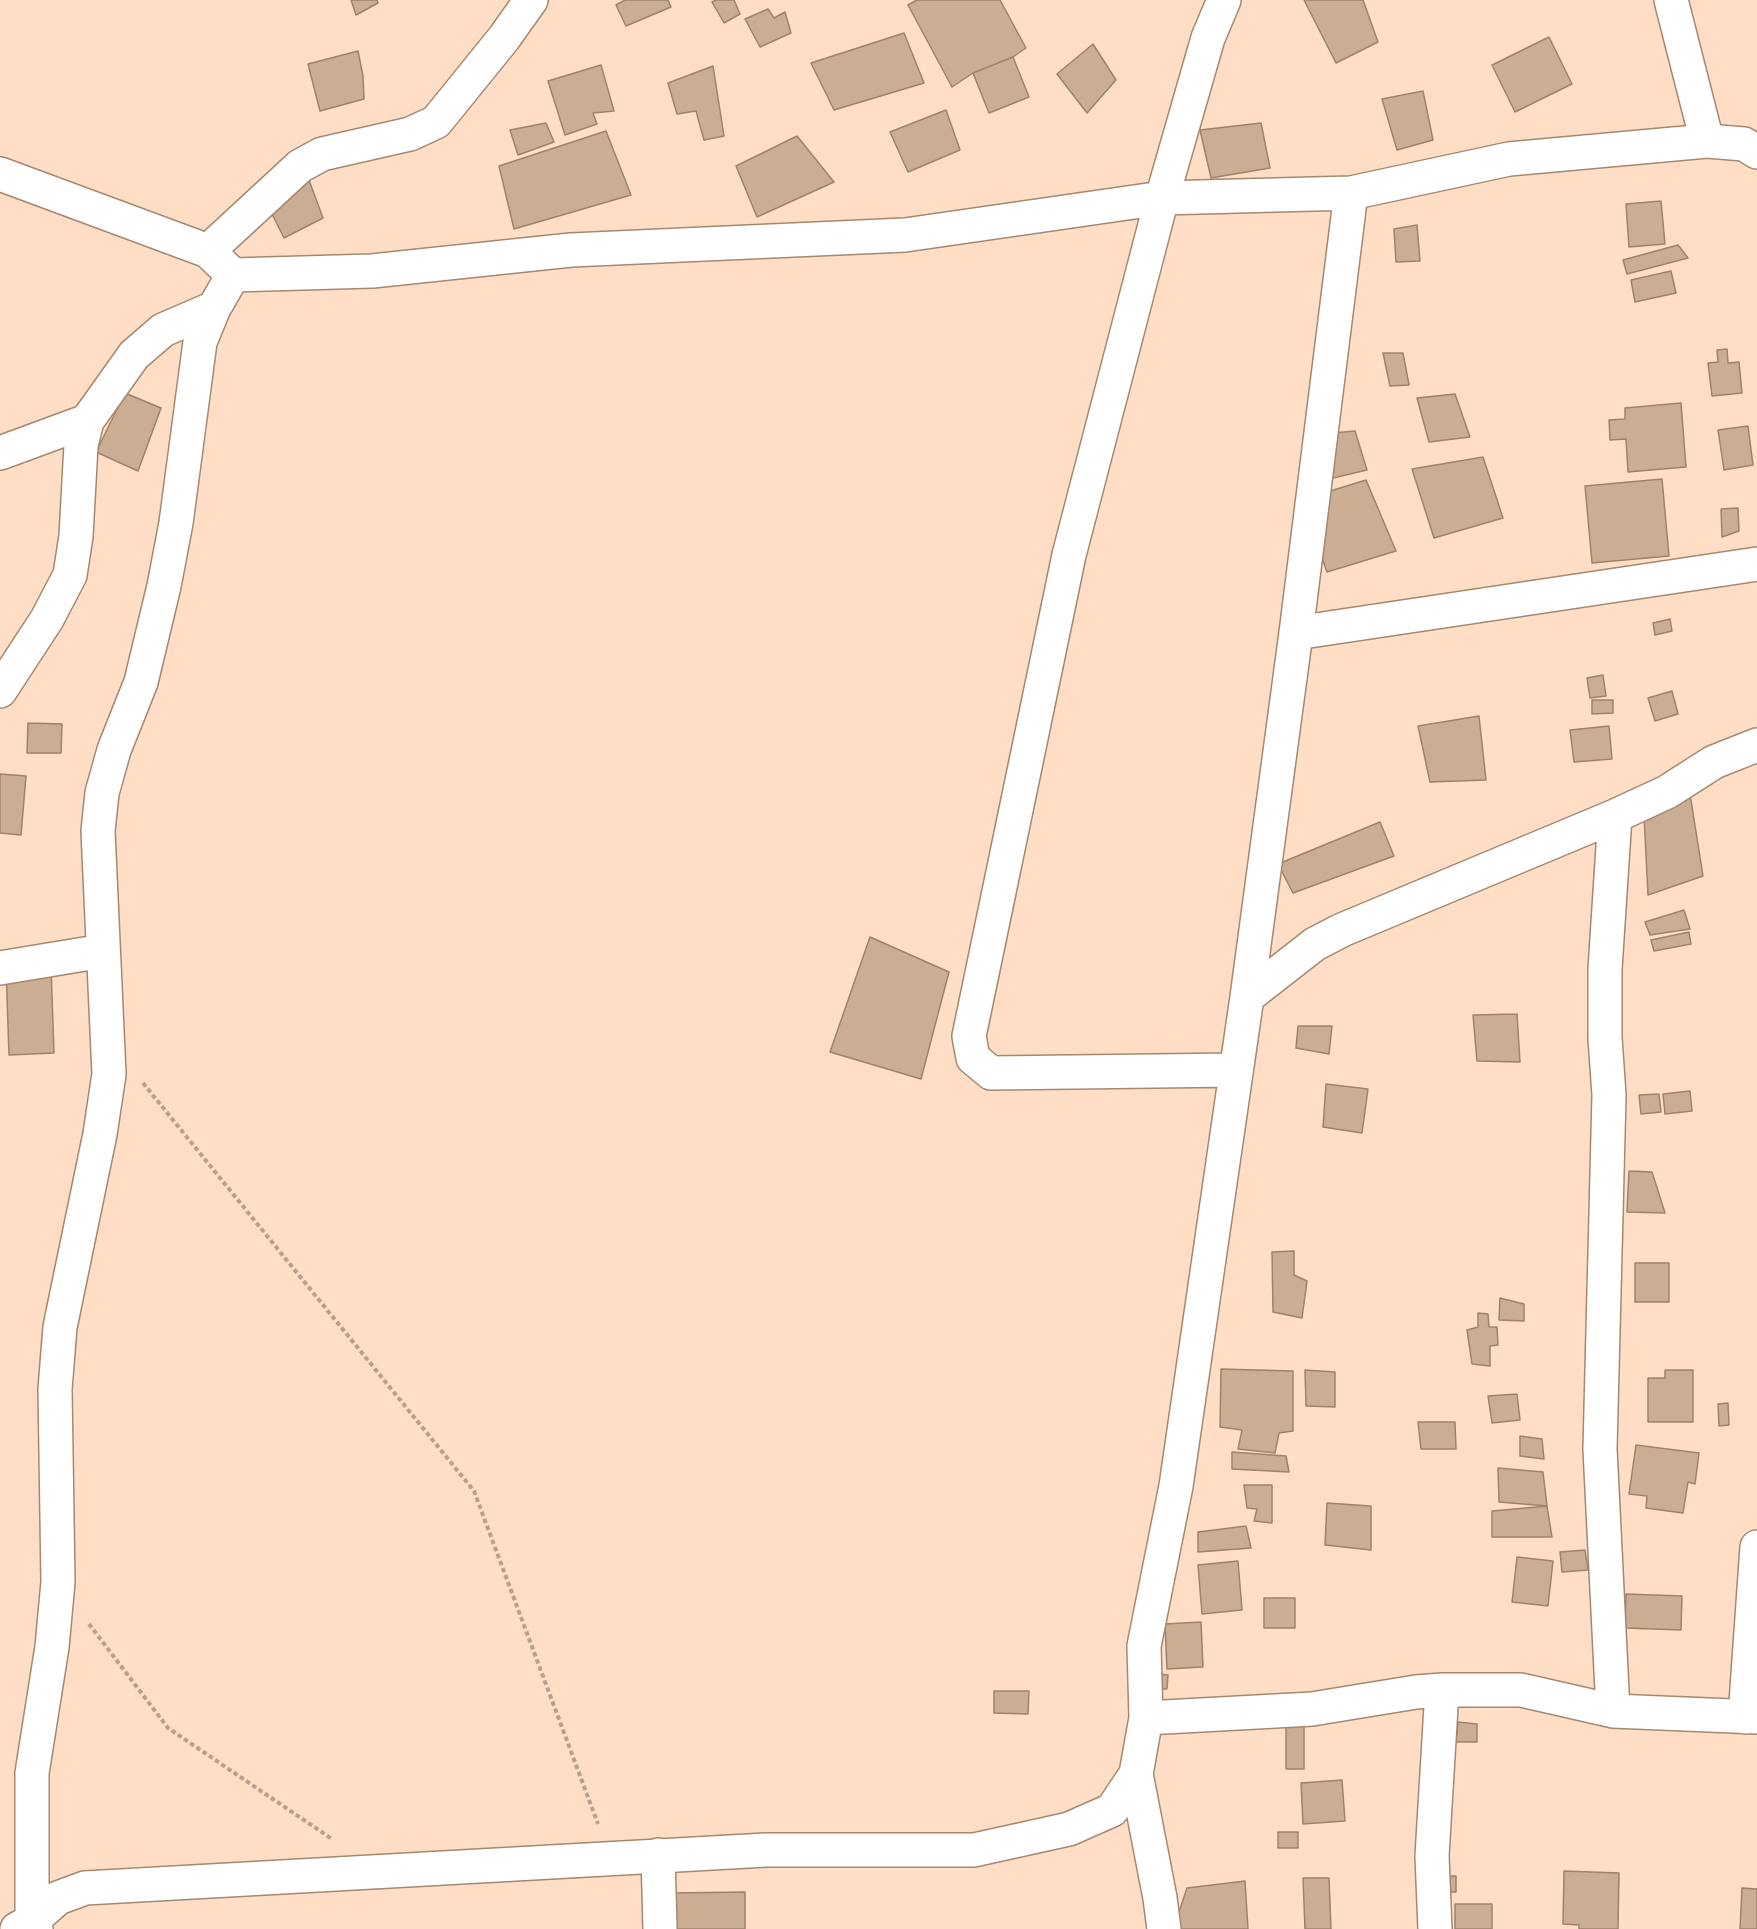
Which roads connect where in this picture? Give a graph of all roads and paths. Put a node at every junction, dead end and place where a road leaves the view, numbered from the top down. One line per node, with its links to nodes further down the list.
1 (531, 0): 9 (street)
2 (1224, 0): 8 (street)
3 (1671, 0): 4 (street)
4 (1707, 141): 5 (street); 7 (street)
5 (1757, 152)
6 (0, 174): 9 (street)
7 (1351, 193): 8 (street); 15 (street)
8 (1162, 198): 10 (street); 22 (street)
9 (208, 251): 10 (street)
10 (233, 275): 11 (street)
11 (214, 309): 12 (street); 19 (street)
12 (87, 421): 13 (street); 16 (street)
13 (0, 453)
14 (1757, 564): 15 (street)
15 (1296, 633): 21 (street)
16 (0, 691)
17 (1757, 745): 18 (street)
18 (1615, 816): 21 (street); 27 (street)
19 (103, 951): 20 (street); 25 (street)
20 (0, 968)
21 (1247, 997): 22 (street)
22 (1236, 1070): 29 (street)
23 (140, 1080): 32 (path)
24 (1757, 1547): 28 (street)
25 (58, 1582): 33 (path); 34 (street)
26 (1442, 1690): 27 (street); 29 (street); 37 (street)
27 (1613, 1711): 28 (street)
28 (1751, 1717)
29 (1146, 1718): 30 (street)
30 (1136, 1774): 31 (street); 36 (street)
31 (658, 1855): 32 (street); 35 (street)
32 (610, 1858): 33 (street)
33 (379, 1871): 34 (street)
34 (28, 1926)
35 (660, 1929)
36 (1164, 1929)
37 (1436, 1929)

